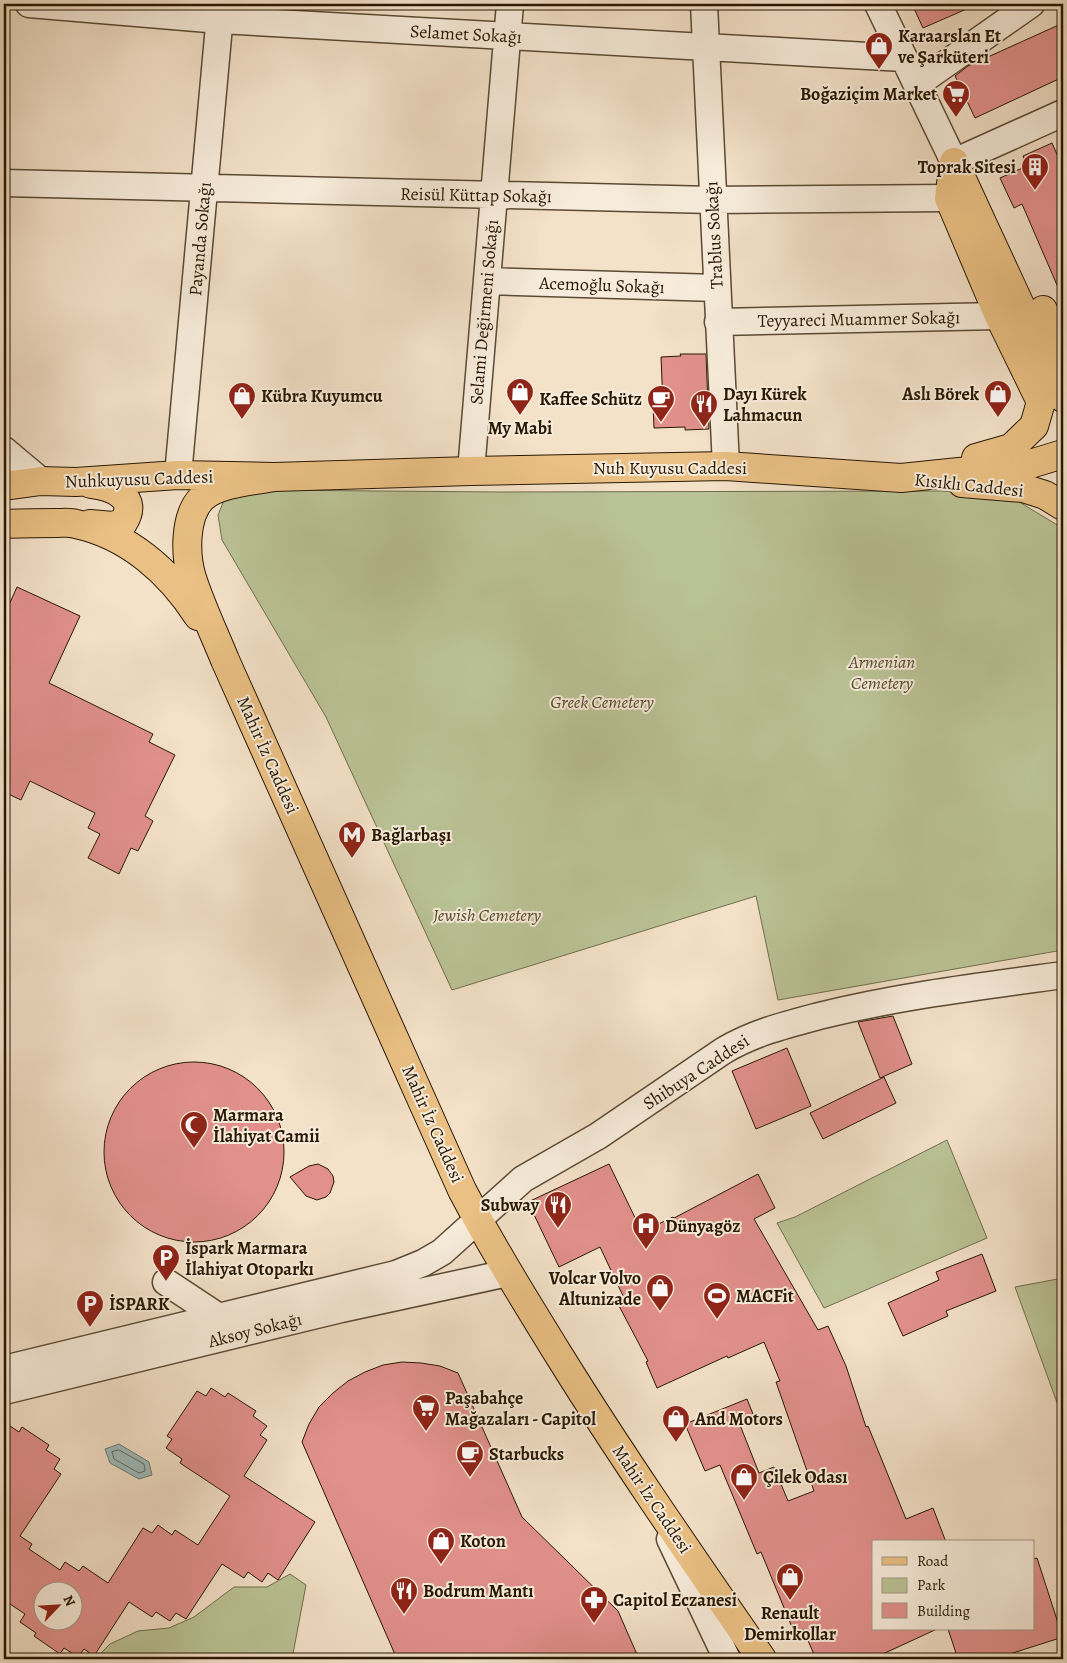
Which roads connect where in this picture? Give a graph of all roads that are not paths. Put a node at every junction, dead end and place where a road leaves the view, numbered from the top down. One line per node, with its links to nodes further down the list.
1 (28, 4): 6 (street, Selamet Sokağı)
2 (510, 4): 7 (street, Selami Değirmeni Sokağı)
3 (704, 4): 8 (street, Trablus Sokağı)
4 (878, 4): 9 (street)
5 (1031, 4): 10 (street)
6 (220, 12): 7 (street, Selamet Sokağı); 14 (street, Payanda Sokağı)
7 (507, 36): 8 (street, Selamet Sokağı); 15 (street, Selami Değirmeni Sokağı)
8 (706, 47): 9 (street, Selamet Sokağı); 17 (street, Trablus Sokağı)
9 (904, 58): 10 (street)
10 (917, 84): 12 (street)
11 (1063, 113): 12 (street)
12 (954, 162): 16 (main road); 22 (main road); 23 (main road)
13 (4, 183): 14 (street, Reisül Küttap Sokağı)
14 (204, 188): 15 (street, Reisül Küttap Sokağı); 28 (street, Payanda Sokağı)
15 (494, 195): 17 (street, Reisül Küttap Sokağı); 18 (street, Selami Değirmeni Sokağı)
16 (949, 198): 17 (street, Reisül Küttap Sokağı); 20 (main road)
17 (712, 200): 19 (street, Trablus Sokağı)
18 (487, 282): 19 (street, Acemoğlu Sokağı); 27 (street, Selami Değirmeni Sokağı)
19 (717, 288): 21 (street, Trablus Sokağı)
20 (999, 316): 21 (street, Teyyareci Muammer Sokağı); 30 (main road)
21 (718, 322): 26 (street, Trablus Sokağı)
22 (1063, 352)
23 (1063, 398)
24 (4, 450): 31 (street)
25 (1063, 454): 30 (main road, Nuh Kuyusu Caddesi)
26 (726, 466): 27 (main road, Nuh Kuyusu Caddesi); 30 (main road, Nuh Kuyusu Caddesi)
27 (471, 471): 29 (main road, Nuh Kuyusu Caddesi)
28 (178, 475): 29 (main road, Nuhkuyusu Caddesi); 32 (main road, Nuhkuyusu Caddesi)
29 (274, 477): 37 (main road)
30 (901, 478): 34 (main road, Kısıklı Caddesi)
31 (41, 481): 32 (main road, Nuhkuyusu Caddesi); 33 (main road, Nuhkuyusu Caddesi)
32 (76, 482): 35 (main road)
33 (4, 486)
34 (1063, 506)
35 (76, 523): 36 (main road); 37 (main road)
36 (4, 524)
37 (225, 660): 39 (main road, Mahir İz Caddesi)
38 (1063, 975): 39 (street, Shibuya Caddesi)
39 (478, 1220): 40 (main road, Mahir İz Caddesi); 42 (street, Aksoy Sokağı)
40 (508, 1273): 44 (street, Aksoy Sokağı); 45 (main road, Mahir İz Caddesi)
41 (166, 1282): 42 (street)
42 (219, 1317): 43 (street, Aksoy Sokağı)
43 (4, 1369)
44 (4, 1391)
45 (650, 1498): 46 (street); 47 (main road, Mahir İz Caddesi)
46 (727, 1659)
47 (762, 1659)

